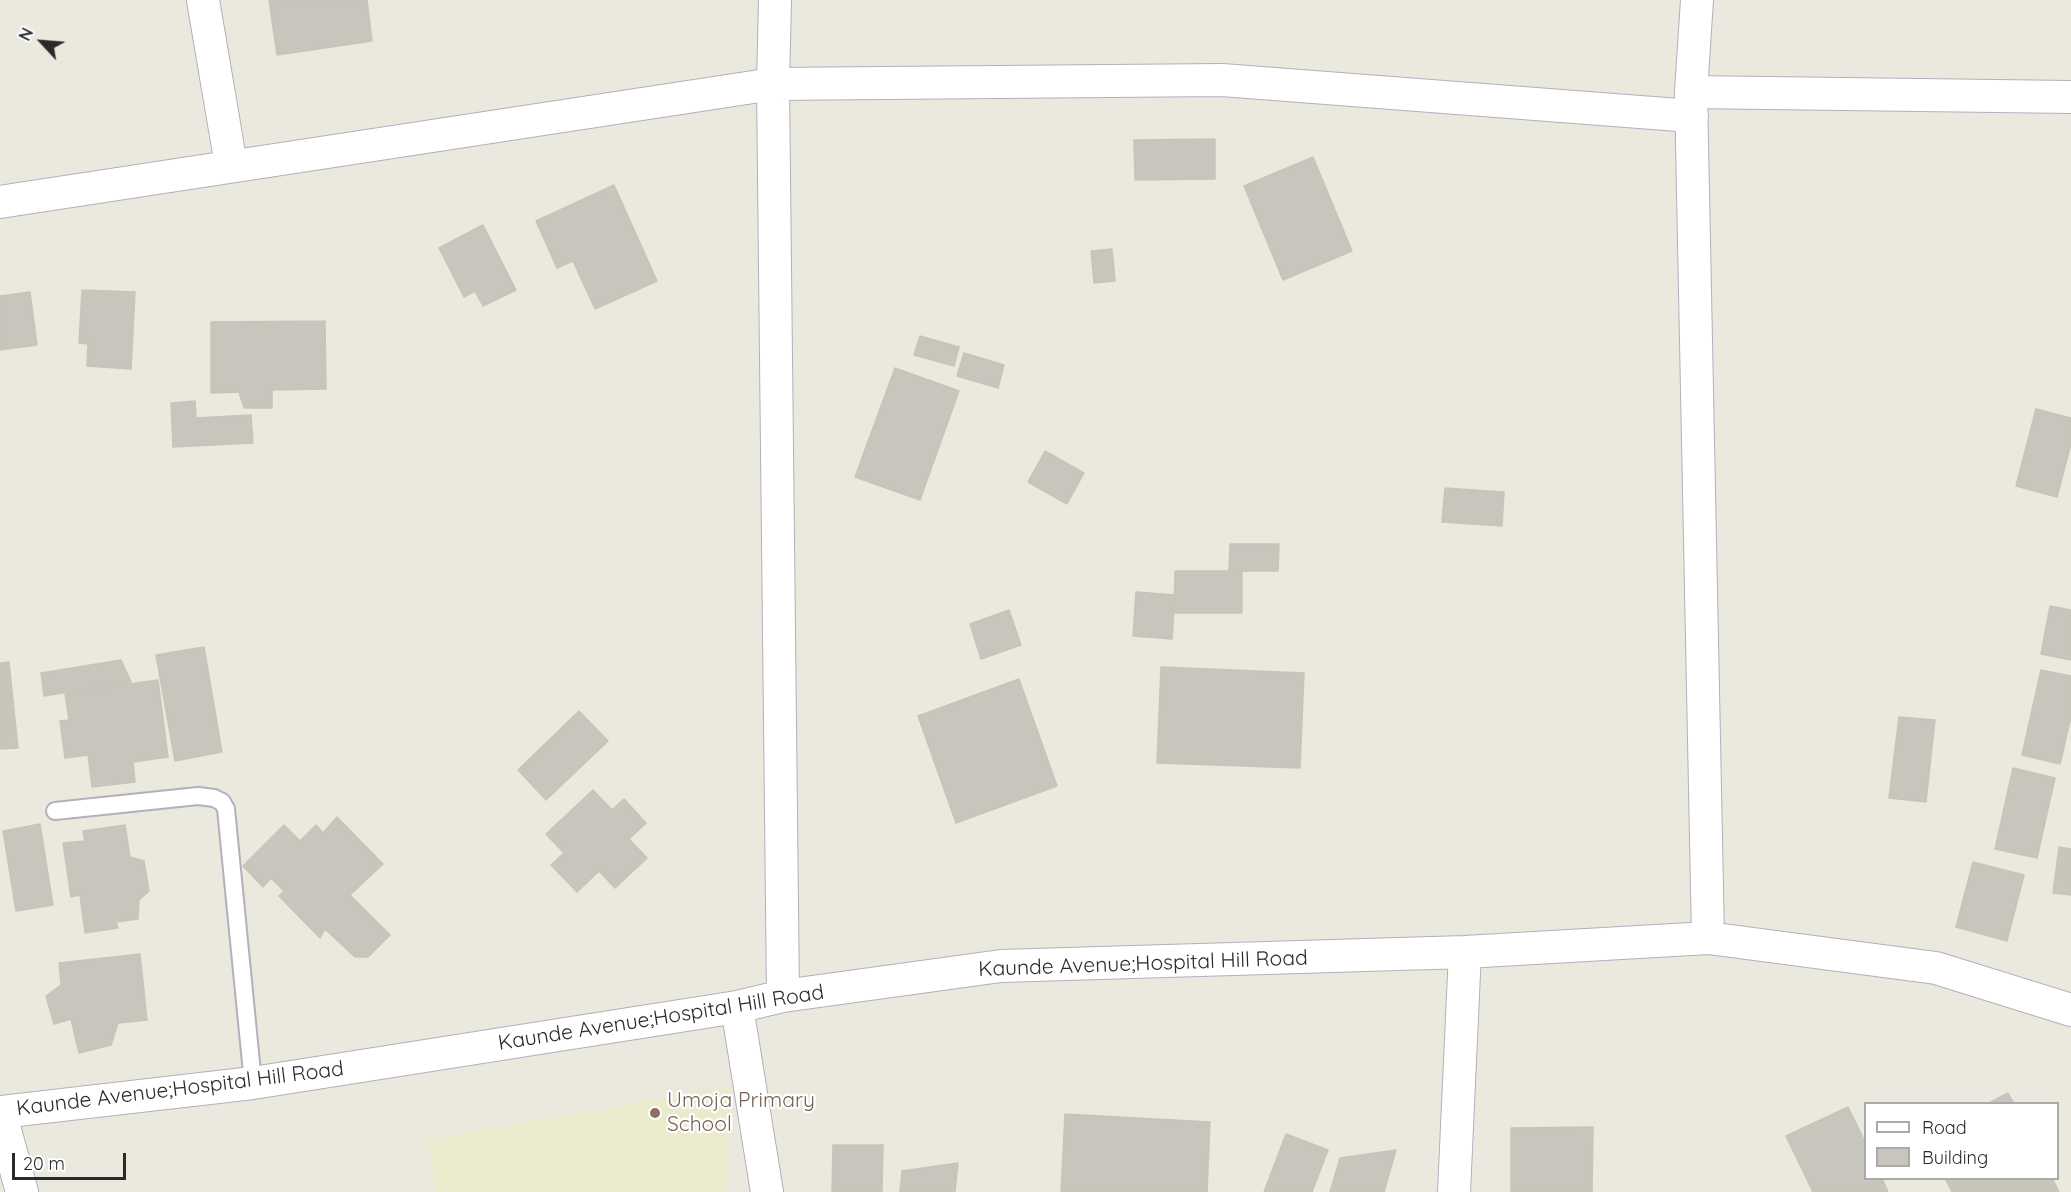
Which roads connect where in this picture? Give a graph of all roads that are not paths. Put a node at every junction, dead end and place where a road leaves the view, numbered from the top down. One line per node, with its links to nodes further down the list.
1 (203, 0): 7 (street)
2 (775, 0): 4 (street)
3 (1696, 0): 6 (street)
4 (773, 84): 6 (street); 7 (street); 12 (street)
5 (2071, 97): 6 (street)
6 (1692, 104): 10 (street)
7 (231, 165): 8 (street)
8 (0, 202)
9 (55, 811): 15 (lane)
10 (1708, 938): 11 (street, Kaunde Avenue;Hospital Hill Road); 14 (street, Kaunde Avenue;Hospital Hill Road)
11 (1465, 952): 12 (street, Kaunde Avenue;Hospital Hill Road); 19 (street)
12 (783, 996): 13 (street, Kaunde Avenue;Hospital Hill Road)
13 (737, 1008): 15 (street, Kaunde Avenue;Hospital Hill Road); 18 (street)
14 (2071, 1010)
15 (253, 1083): 16 (street, Kaunde Avenue;Hospital Hill Road)
16 (0, 1112): 17 (street)
17 (22, 1192)
18 (767, 1192)
19 (1454, 1192)

